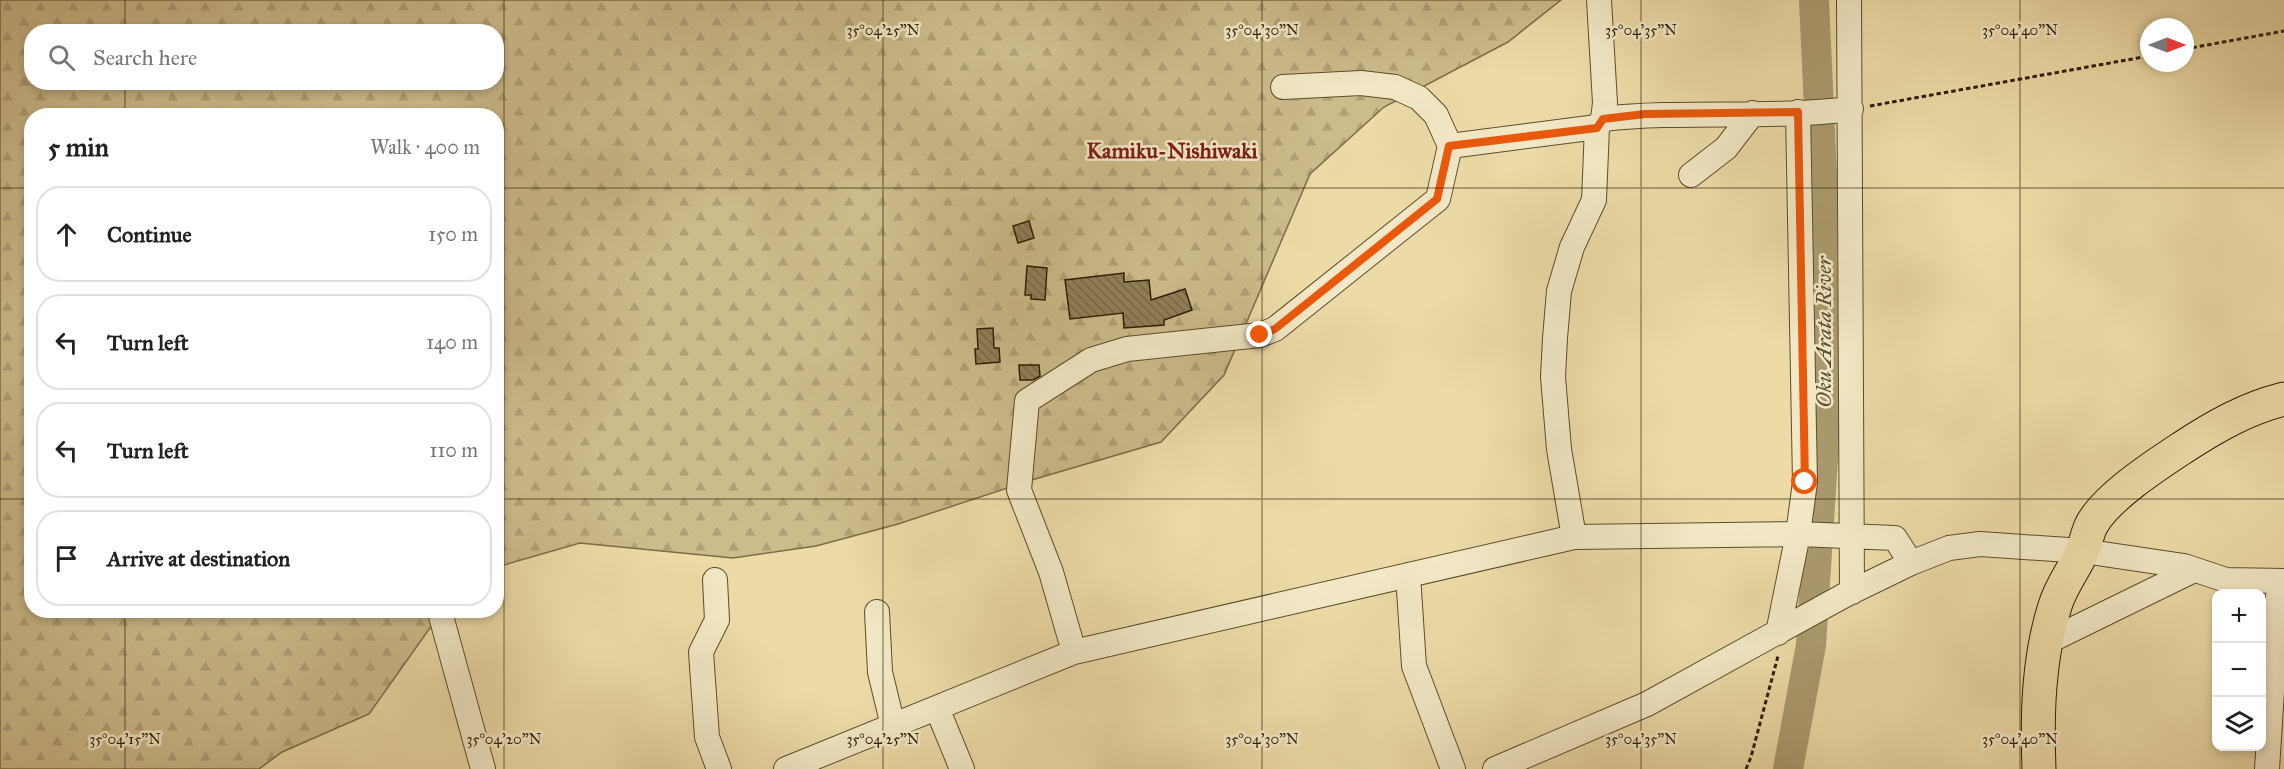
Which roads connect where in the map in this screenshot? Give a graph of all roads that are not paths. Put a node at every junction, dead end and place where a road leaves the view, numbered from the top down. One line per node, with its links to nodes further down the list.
1 (1599, 0): 7 (street)
2 (1849, 0): 4 (street)
3 (1282, 87): 8 (street)
4 (1847, 110): 5 (street); 12 (street)
5 (1800, 112): 6 (street); 11 (street)
6 (1753, 113): 7 (street); 9 (street)
7 (1600, 123): 8 (street); 13 (street)
8 (1449, 146): 25 (street)
9 (1691, 175)
10 (2284, 399): 14 (highway)
11 (1801, 534): 12 (street); 13 (street); 23 (street)
12 (1847, 536): 15 (street); 20 (street)
13 (1574, 537): 17 (street)
14 (2083, 551): 15 (street); 16 (street); 24 (highway)
15 (1911, 563): 20 (street)
16 (2194, 570): 19 (street); 24 (street)
17 (1408, 575): 25 (street); 32 (street)
18 (715, 580): 29 (street)
19 (2281, 581): 35 (street)
20 (1849, 593): 23 (street)
21 (877, 612): 27 (street)
22 (442, 618): 28 (street)
23 (1783, 630): 33 (street)
24 (2047, 642): 34 (highway)
25 (1074, 652): 26 (street)
26 (937, 708): 27 (street); 31 (street)
27 (893, 726): 30 (street)
28 (483, 769)
29 (719, 769)
30 (786, 769)
31 (962, 769)
32 (1453, 769)
33 (1495, 769)
34 (2039, 769)
35 (2267, 769)

